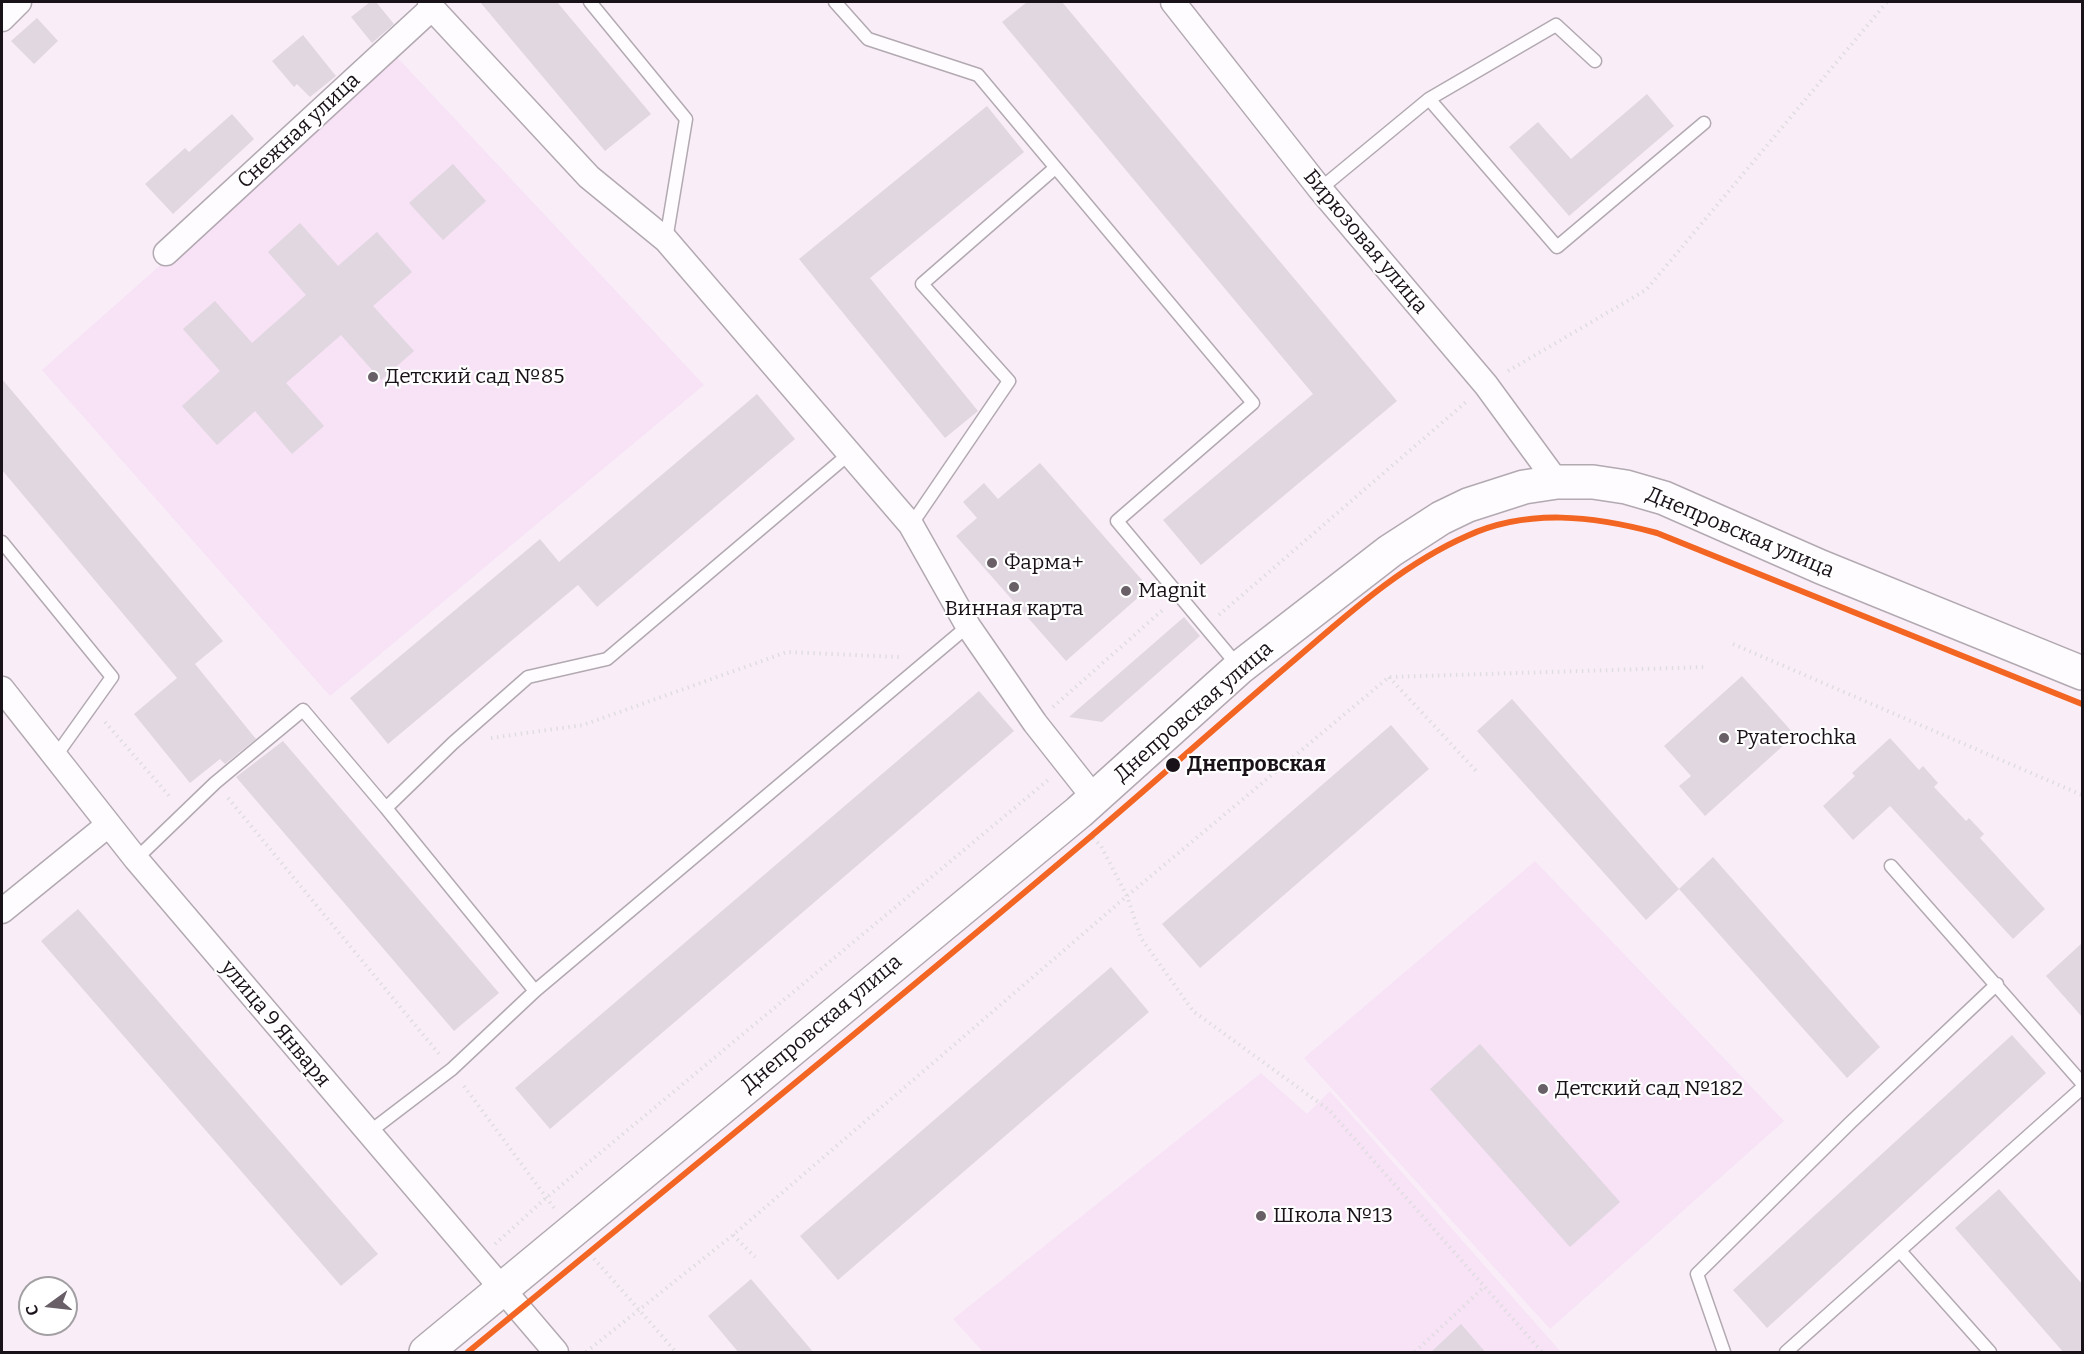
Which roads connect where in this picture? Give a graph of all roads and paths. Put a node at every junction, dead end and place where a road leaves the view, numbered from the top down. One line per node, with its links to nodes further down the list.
1 (19, 2): 7 (street)
2 (590, 2): 13 (lane)
3 (835, 2): 11 (lane)
4 (1173, 2): 12 (street, Бирюзовая улица)
5 (1887, 2): 15 (path)
6 (431, 5): 13 (street); 14 (street, Снежная улица)
7 (2, 19)
8 (1595, 61): 9 (lane)
9 (1429, 99): 10 (lane); 12 (lane)
10 (1704, 123)
11 (1055, 168): 18 (lane); 20 (lane)
12 (1320, 189): 15 (street, Бирюзовая улица)
13 (666, 240): 16 (street)
14 (166, 253)
15 (1486, 384): 17 (street, Бирюзовая улица); 22 (path)
16 (849, 454): 18 (street); 32 (lane)
17 (1557, 482): 25 (street, Днепровская улица); 27 (street, Днепровская улица)
18 (911, 525): 21 (street)
19 (2, 542): 30 (lane)
20 (1180, 595): 22 (lane); 31 (path)
21 (968, 626): 31 (street); 46 (lane)
22 (1207, 626): 25 (lane)
23 (1733, 644): 36 (path)
24 (908, 653): 32 (path)
25 (1239, 668): 37 (street, Днепровская улица)
26 (1707, 668): 28 (path)
27 (2082, 673)
28 (1389, 676): 35 (path); 43 (path)
29 (2, 689): 33 (street, улица 9 Января)
30 (92, 707): 33 (lane); 39 (path)
31 (1035, 723): 34 (street)
32 (453, 743): 38 (lane)
33 (55, 757): 40 (street, улица 9 Января)
34 (1066, 764): 37 (street); 52 (path)
35 (1477, 772)
36 (2082, 795)
37 (1087, 805): 43 (path); 54 (street, Днепровская улица)
38 (386, 808): 39 (lane); 46 (lane)
39 (184, 812): 41 (lane)
40 (108, 825): 41 (street, улица 9 Января); 44 (street)
41 (136, 859): 48 (street, улица 9 Января)
42 (1891, 866): 45 (lane)
43 (1127, 896): 49 (path); 53 (path)
44 (2, 911)
45 (1997, 984): 47 (lane); 60 (lane)
46 (535, 991): 48 (lane)
47 (2082, 1086): 50 (lane)
48 (368, 1133): 52 (street, улица 9 Января)
49 (733, 1235): 51 (path); 57 (path)
50 (1900, 1251): 61 (lane); 62 (lane)
51 (755, 1257)
52 (477, 1260): 54 (street, улица 9 Января)
53 (1484, 1287): 58 (path); 59 (path)
54 (502, 1290): 55 (street, Днепровская улица); 56 (street, улица 9 Января)
55 (426, 1353)
56 (556, 1353)
57 (586, 1353)
58 (1415, 1353)
59 (1542, 1353)
60 (1724, 1353)
61 (1786, 1353)
62 (1990, 1353)

